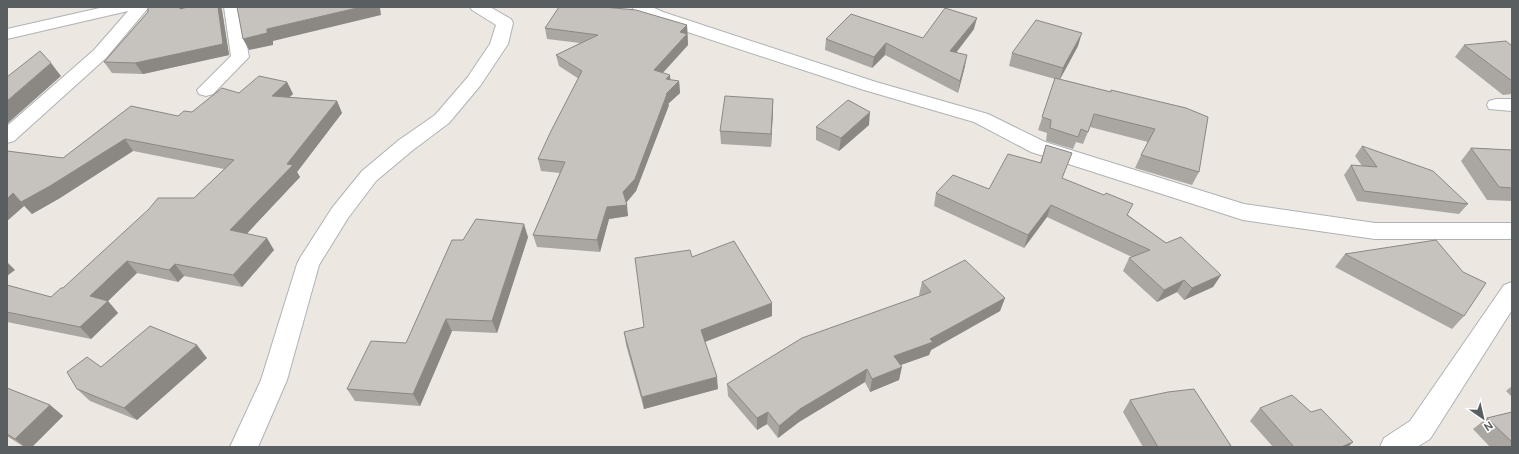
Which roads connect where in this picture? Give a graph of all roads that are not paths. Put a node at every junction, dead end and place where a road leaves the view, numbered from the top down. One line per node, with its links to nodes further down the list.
1 (126, 7): 6 (street)
2 (141, 7): 8 (street)
3 (232, 7): 7 (street)
4 (478, 7): 11 (street)
5 (640, 7): 9 (street)
6 (7, 34)
7 (206, 90)
8 (7, 137)
9 (1512, 231)
10 (1512, 291): 12 (street)
11 (244, 447)
12 (1394, 447)

